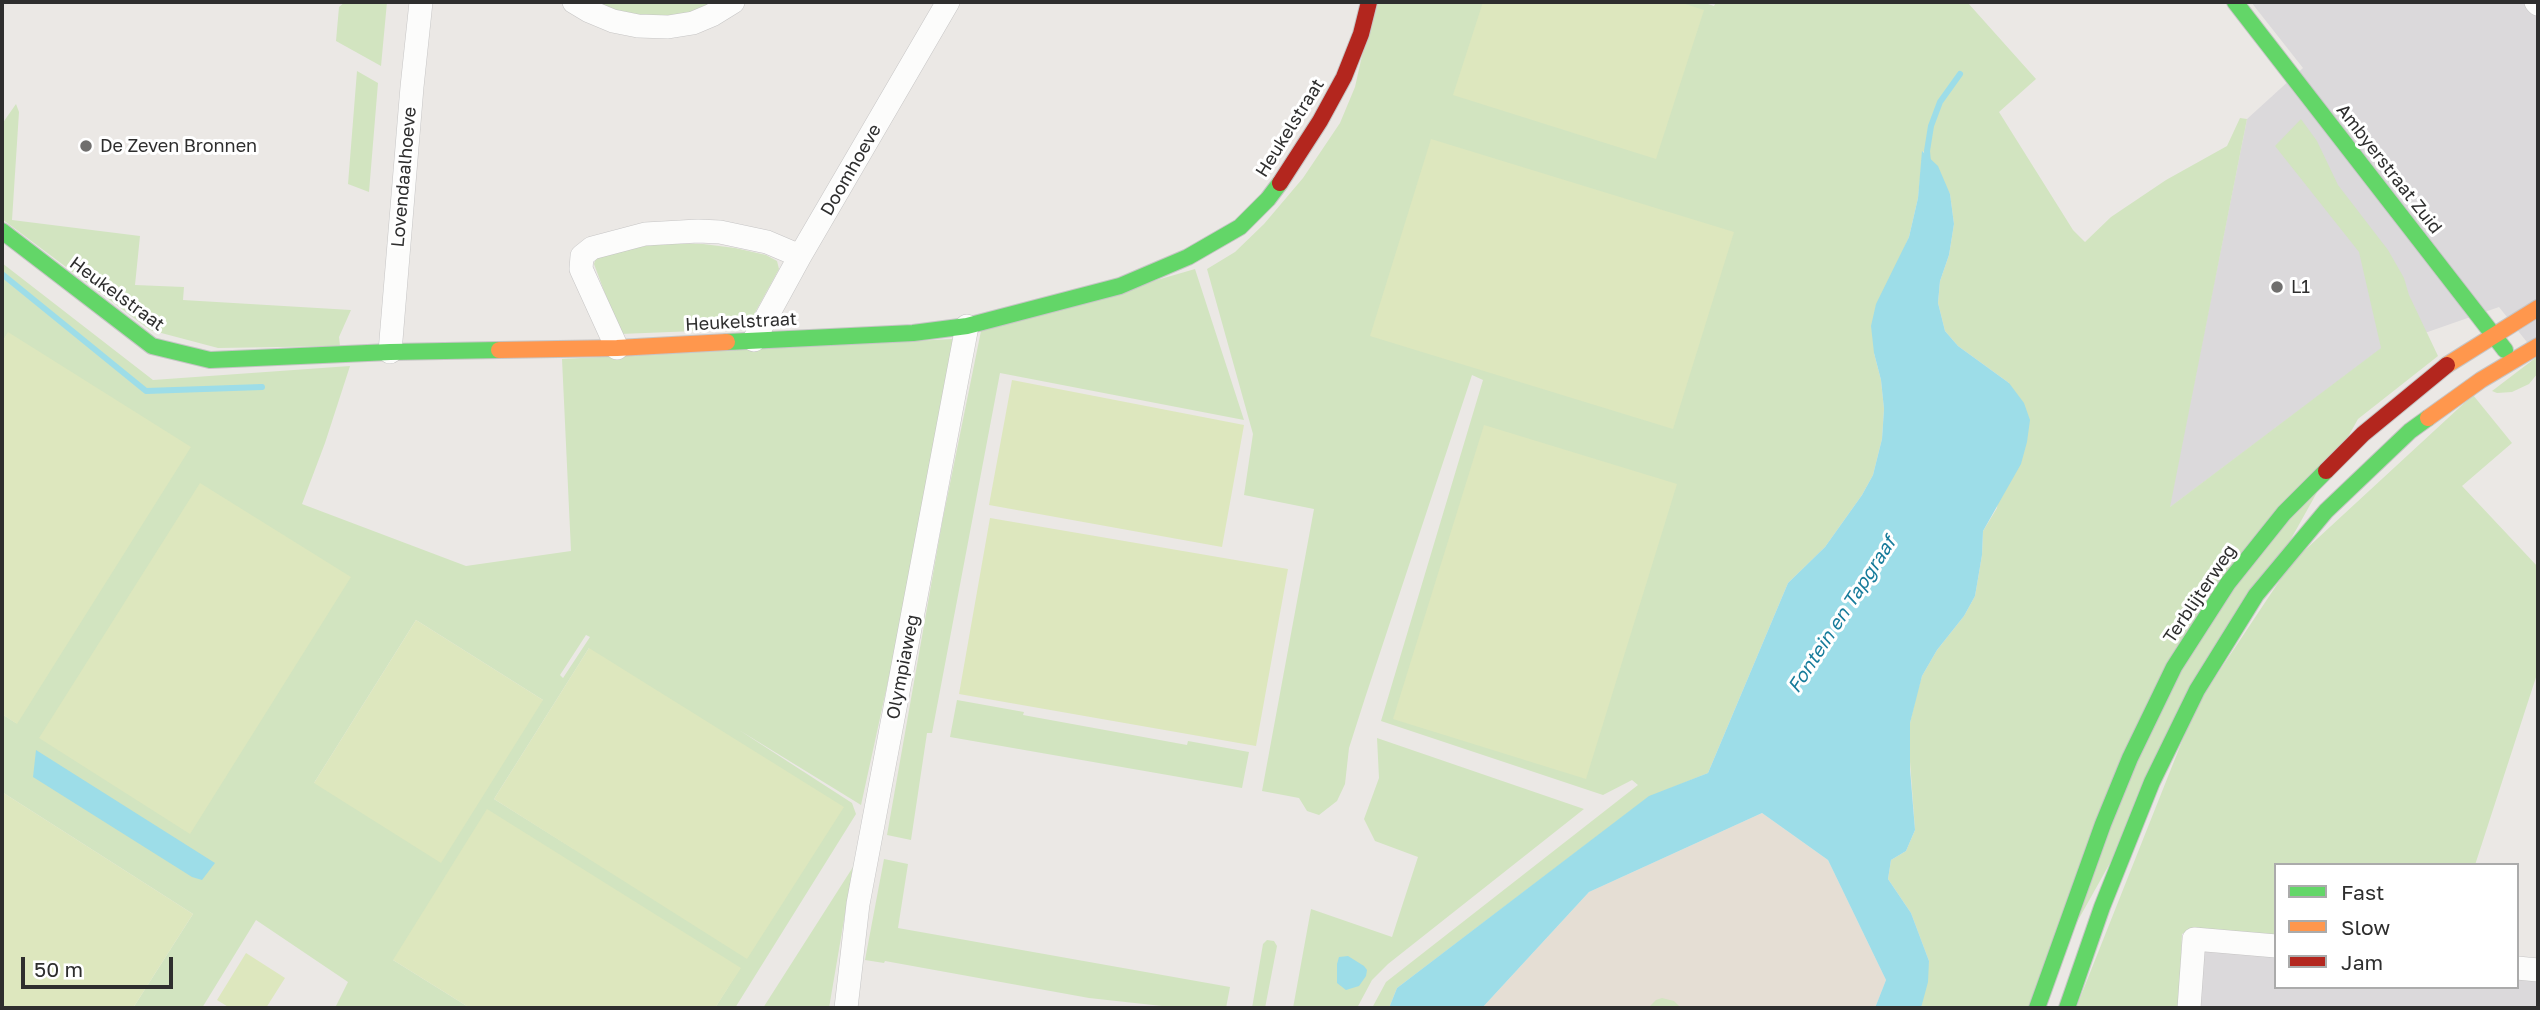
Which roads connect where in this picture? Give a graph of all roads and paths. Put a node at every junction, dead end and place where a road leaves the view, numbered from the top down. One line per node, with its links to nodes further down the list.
1 (421, 2): 15 (street, Lovendaalhoeve)
2 (574, 2): 3 (street)
3 (733, 2)
4 (948, 2): 8 (street, Doomhoeve)
5 (1369, 2): 10 (street, Heukelstraat)
6 (2235, 2): 11 (street, Ambyerstraat Zuid)
7 (2, 232): 15 (street, Heukelstraat)
8 (800, 256): 12 (street, Doomhoeve); 14 (street)
9 (2538, 308): 11 (street, Terblijterweg)
10 (967, 326): 12 (street, Heukelstraat); 20 (street, Olympiaweg)
11 (2492, 335): 16 (street, Ambyerstraat Zuid); 21 (street, Terblijterweg)
12 (754, 340): 14 (street, Heukelstraat)
13 (2538, 346): 16 (street)
14 (617, 348): 15 (street, Heukelstraat)
15 (390, 352)
16 (2513, 360): 22 (street)
17 (2274, 946): 23 (street)
18 (2519, 968): 19 (street)
19 (2538, 970)
20 (846, 1008)
21 (2038, 1008)
22 (2067, 1008)
23 (2189, 1008)

